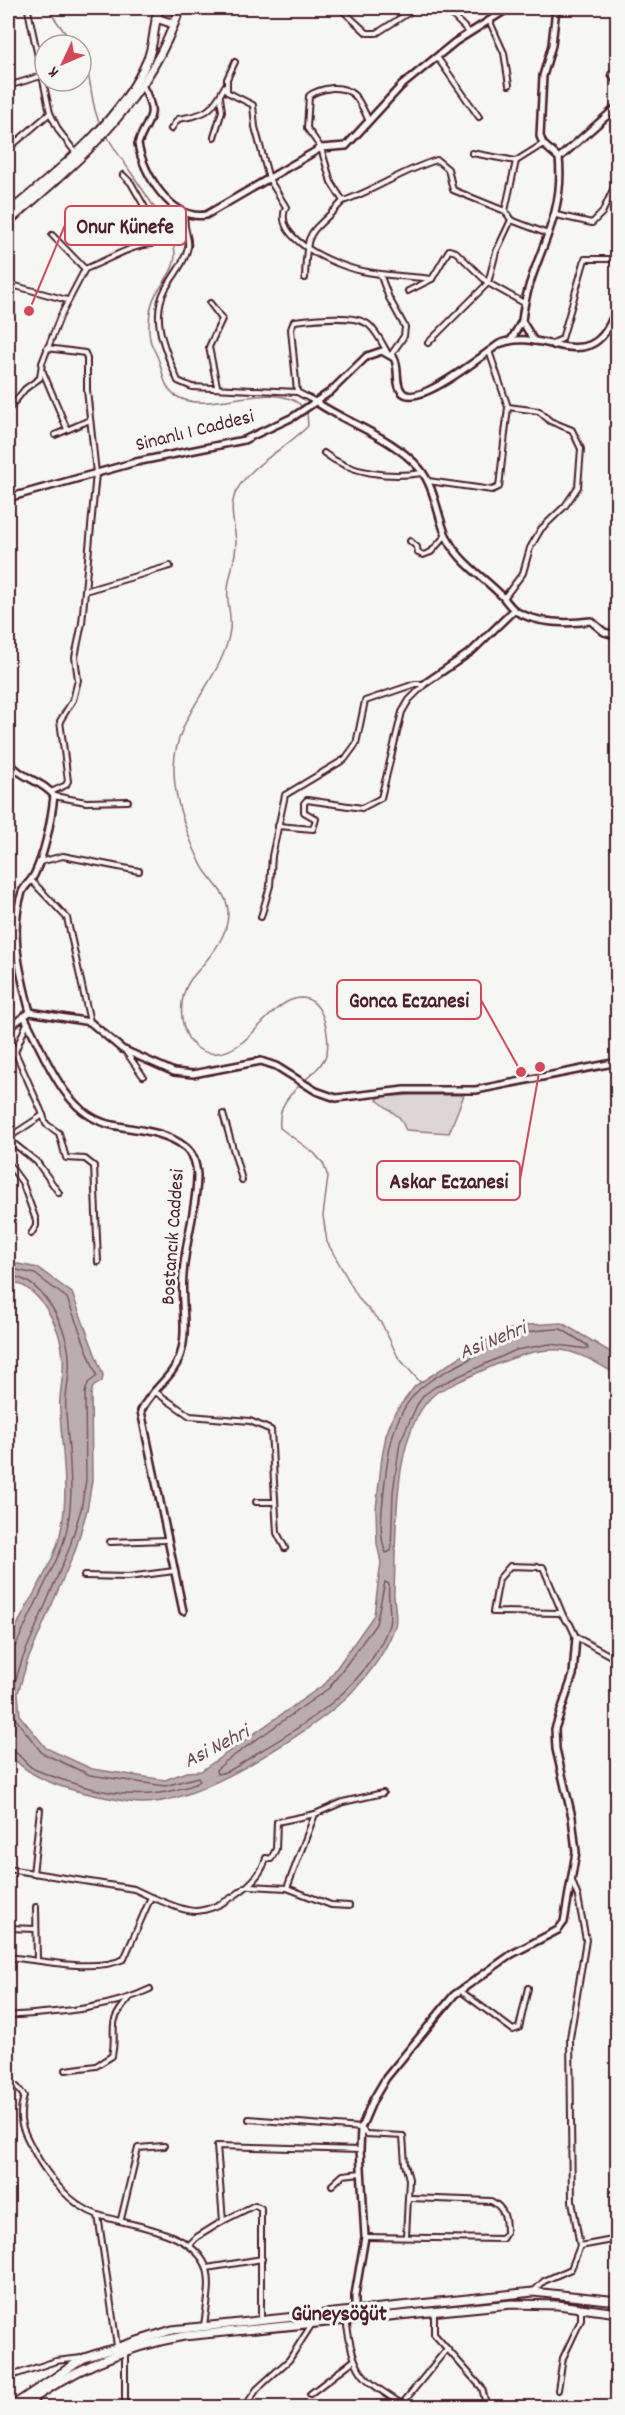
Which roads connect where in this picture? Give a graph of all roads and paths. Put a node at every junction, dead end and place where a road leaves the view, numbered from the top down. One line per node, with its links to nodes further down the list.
1 (159, 8): 9 (highway)
2 (180, 8): 11 (highway)
3 (340, 8): 4 (street)
4 (416, 8)
5 (445, 8): 12 (street)
6 (509, 8): 10 (street)
7 (556, 8): 34 (street)
8 (28, 10): 13 (street)
9 (156, 18): 11 (highway); 30 (highway)
10 (489, 20): 12 (street); 18 (street)
11 (174, 24): 22 (highway)
12 (469, 32): 14 (street)
13 (33, 35)
14 (437, 57): 27 (street); 29 (street)
15 (235, 62): 21 (street)
16 (611, 74): 19 (street)
17 (33, 78): 20 (street)
18 (509, 85)
19 (618, 85)
20 (8, 86)
21 (225, 86): 24 (street); 43 (street)
22 (143, 87): 30 (highway); 49 (street)
23 (45, 93): 26 (street)
24 (220, 96): 31 (street); 32 (street)
25 (618, 106): 40 (street)
26 (50, 113): 35 (street); 38 (street)
27 (479, 117)
28 (8, 121): 35 (street)
29 (369, 122): 36 (street); 36 (street)
30 (108, 125): 33 (highway)
31 (171, 129)
32 (214, 137)
33 (91, 143): 38 (highway); 53 (highway)
34 (543, 144): 40 (street); 41 (street)
35 (12, 145): 37 (street)
36 (321, 148): 43 (street); 46 (street)
37 (8, 149)
38 (75, 152): 47 (highway)
39 (472, 153): 41 (street)
40 (559, 158): 51 (street)
41 (516, 162): 48 (street)
42 (123, 175): 58 (street)
43 (269, 179): 49 (street); 56 (street)
44 (618, 179): 51 (street)
45 (8, 194): 47 (street)
46 (343, 201): 48 (street); 56 (street)
47 (15, 207): 50 (highway)
48 (505, 211): 52 (street)
49 (185, 212): 78 (street)
50 (8, 213)
51 (556, 215): 55 (street)
52 (511, 220): 55 (street); 62 (street)
53 (8, 222)
54 (52, 235): 58 (street)
55 (549, 235): 68 (street)
56 (305, 246): 59 (street); 60 (street)
57 (611, 259): 73 (street)
58 (85, 268): 65 (street)
59 (380, 274): 61 (street); 76 (street)
60 (305, 278)
61 (432, 279): 62 (street); 64 (street)
62 (488, 283): 68 (street); 72 (street)
63 (8, 284): 65 (street)
64 (408, 291)
65 (67, 300): 74 (street)
66 (618, 302): 73 (street)
67 (210, 303): 78 (street)
68 (524, 303): 69 (street)
69 (522, 321): 70 (street); 71 (street)
70 (511, 340): 71 (street); 75 (street)
71 (534, 341): 73 (street)
72 (428, 343)
73 (553, 347)
74 (47, 348): 77 (street); 83 (street)
75 (489, 351): 76 (street); 81 (street)
76 (389, 353): 79 (street); 80 (street, Sinanlı 1 Caddesi)
77 (42, 369): 82 (street); 84 (street)
78 (217, 386): 79 (street)
79 (297, 392): 80 (street)
80 (314, 404): 87 (street); 88 (street, Sinanlı 1 Caddesi)
81 (508, 407): 89 (street); 95 (street)
82 (8, 410)
83 (90, 420): 84 (street); 88 (street)
84 (67, 429): 85 (street)
85 (55, 435)
86 (324, 453): 87 (street)
87 (423, 472): 89 (street)
88 (96, 473): 90 (street, Sinanlı 1 Caddesi); 94 (street)
89 (427, 481): 91 (street)
90 (8, 498)
91 (446, 535): 92 (street); 95 (street)
92 (410, 541)
93 (170, 566): 94 (street)
94 (85, 591): 100 (street)
95 (504, 598): 96 (street)
96 (514, 610): 97 (street); 98 (street)
97 (618, 636)
98 (424, 684): 102 (street); 102 (street)
99 (8, 760): 100 (street)
100 (52, 794): 101 (street); 103 (street)
101 (128, 801)
102 (278, 826): 106 (street)
103 (39, 862): 104 (street); 105 (street)
104 (140, 871)
105 (31, 880): 107 (street); 110 (street)
106 (261, 917)
107 (30, 1012): 108 (street); 110 (street)
108 (24, 1016): 109 (street, Bostancık Caddesi); 111 (street)
109 (27, 1022): 114 (street); 125 (street, Bostancık Caddesi)
110 (90, 1022): 113 (street)
111 (8, 1028)
112 (8, 1036): 114 (street)
113 (126, 1051): 115 (street); 116 (street)
114 (15, 1053): 118 (street)
115 (618, 1062)
116 (143, 1076)
117 (223, 1114): 121 (street)
118 (43, 1115): 119 (street); 124 (street)
119 (8, 1139): 122 (street)
120 (8, 1163): 123 (street)
121 (242, 1180)
122 (59, 1193)
123 (31, 1234)
124 (98, 1262)
125 (154, 1391): 127 (street); 128 (street, Bostancık Caddesi)
126 (256, 1502): 127 (street)
127 (274, 1502): 130 (street)
128 (166, 1540): 129 (street); 131 (street, Bostancık Caddesi)
129 (110, 1542)
130 (285, 1548)
131 (174, 1571): 132 (street); 133 (street, Bostancık Caddesi)
132 (84, 1576)
133 (183, 1611)
134 (566, 1620): 134 (street); 135 (street)
135 (576, 1637): 136 (street); 142 (street)
136 (618, 1660)
137 (383, 1793): 139 (street)
138 (39, 1810): 141 (street)
139 (315, 1814): 143 (street); 144 (street)
140 (8, 1869): 141 (street)
141 (33, 1874): 145 (street)
142 (571, 1880): 154 (street); 173 (street)
143 (249, 1886): 144 (street); 145 (street)
144 (287, 1888): 146 (street)
145 (151, 1897): 151 (street)
146 (349, 1906)
147 (36, 1907): 149 (street)
148 (8, 1928): 149 (street)
149 (36, 1929): 151 (street)
150 (8, 1957): 151 (street)
151 (37, 1960)
152 (528, 1988): 154 (street)
153 (150, 1989): 155 (street)
154 (462, 1992): 160 (street)
155 (129, 1999): 156 (street); 157 (street)
156 (8, 2016)
157 (66, 2070)
158 (8, 2084): 166 (street)
159 (249, 2119): 160 (street)
160 (362, 2128): 162 (street); 165 (street)
161 (164, 2146): 167 (street)
162 (360, 2150): 163 (street); 168 (street)
163 (361, 2173): 164 (street); 170 (street)
164 (332, 2185)
165 (410, 2198): 169 (street); 169 (street)
166 (98, 2215): 167 (street); 186 (street)
167 (121, 2219): 172 (street)
168 (223, 2222): 172 (street); 174 (street)
169 (406, 2236): 170 (street)
170 (365, 2237): 180 (street)
171 (618, 2239): 173 (street)
172 (189, 2246): 175 (street)
173 (580, 2246): 176 (street)
174 (262, 2259): 175 (street); 182 (street)
175 (207, 2268): 185 (street)
176 (533, 2292): 177 (highway); 180 (highway)
177 (618, 2301)
178 (581, 2307): 179 (highway); 181 (highway); 192 (street)
179 (434, 2311): 183 (highway); 187 (street)
180 (355, 2312): 182 (highway)
181 (618, 2313)
182 (261, 2320): 185 (highway)
183 (346, 2320): 184 (highway); 190 (street)
184 (312, 2324): 188 (highway); 200 (street)
185 (204, 2326): 186 (highway)
186 (117, 2346): 189 (highway)
187 (446, 2350): 195 (street); 202 (street)
188 (125, 2351): 194 (highway); 199 (street)
189 (84, 2358): 191 (street); 196 (highway)
190 (353, 2361): 193 (street); 195 (street)
191 (8, 2377)
192 (558, 2390)
193 (310, 2394)
194 (32, 2399): 197 (highway); 198 (street)
195 (402, 2404): 201 (street)
196 (9, 2408)
197 (21, 2408)
198 (39, 2408)
199 (125, 2408)
200 (244, 2408)
201 (408, 2408)
202 (487, 2408)

